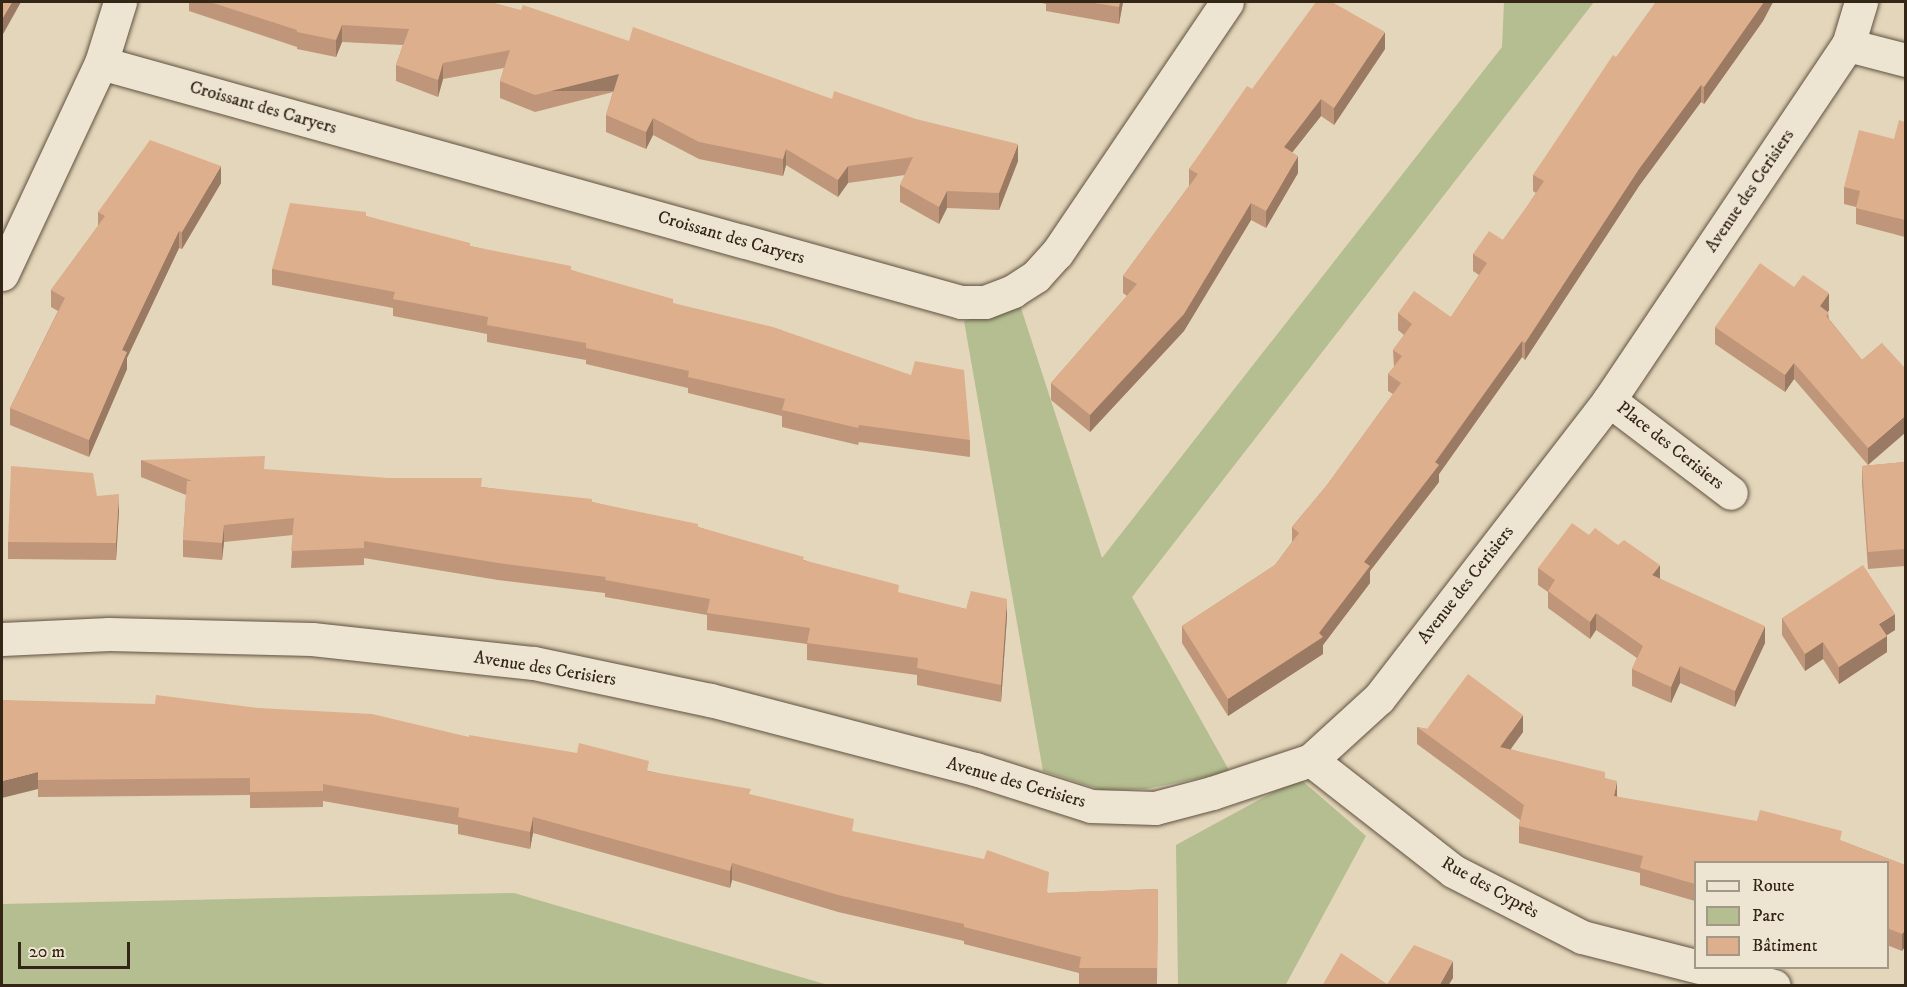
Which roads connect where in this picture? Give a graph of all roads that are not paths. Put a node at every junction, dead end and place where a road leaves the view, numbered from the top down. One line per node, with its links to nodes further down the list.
1 (120, 2): 6 (street)
2 (1227, 2): 6 (street, Croissant des Caryers)
3 (1861, 2): 4 (street, Avenue des Cerisiers)
4 (1848, 45): 5 (street); 8 (street, Avenue des Cerisiers)
5 (1905, 60)
6 (101, 63): 7 (street)
7 (2, 274)
8 (1609, 400): 9 (street, Place des Cerisiers); 11 (street, Avenue des Cerisiers)
9 (1731, 493)
10 (2, 639): 11 (street, Avenue des Cerisiers)
11 (1311, 760): 12 (street, Rue des Cyprès)
12 (1694, 966)
13 (1707, 969): 14 (street)
14 (1774, 986)

